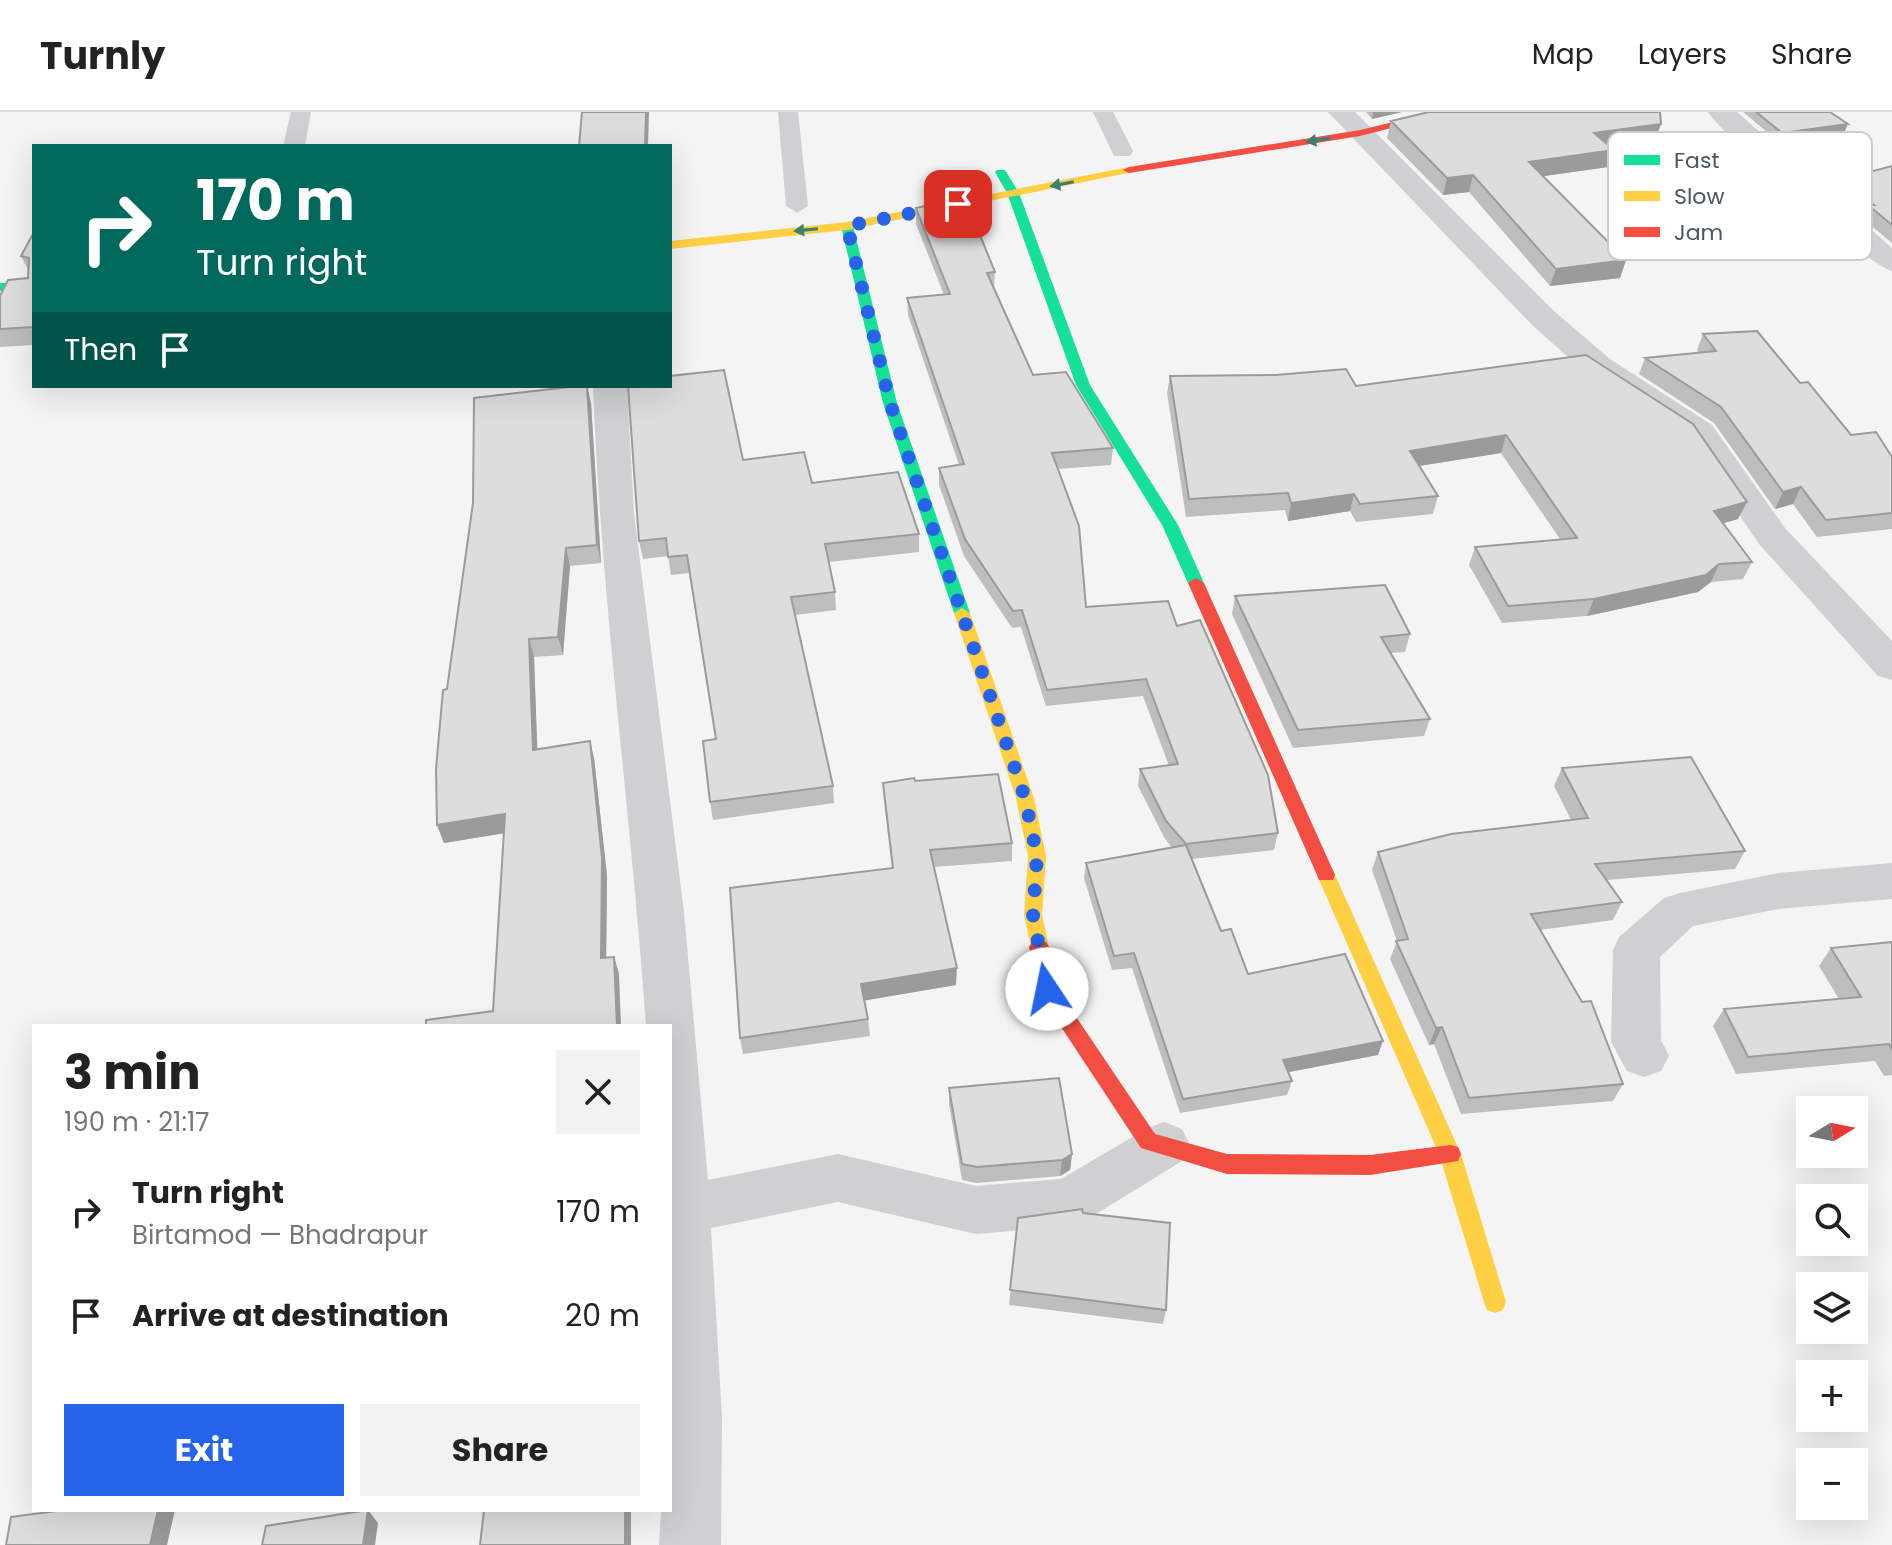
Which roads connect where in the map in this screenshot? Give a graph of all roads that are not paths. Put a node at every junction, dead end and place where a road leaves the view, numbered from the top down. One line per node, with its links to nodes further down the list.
1 (301, 112): 8 (lane)
2 (788, 112): 12 (lane)
3 (1103, 112): 9 (lane)
4 (1449, 112): 6 (street)
5 (1721, 112): 7 (street)
6 (1343, 118): 11 (street, one-way to 11); 20 (street)
7 (1743, 132)
8 (294, 144)
9 (1123, 151)
10 (1001, 172): 11 (street)
11 (1013, 193): 13 (street); 26 (street)
12 (797, 206)
13 (847, 226): 14 (street, one-way to 14); 25 (street)
14 (672, 245)
15 (1872, 248): 16 (street)
16 (1892, 262)
17 (32, 285): 18 (street)
18 (0, 287)
19 (610, 388): 22 (street)
20 (1892, 666)
21 (1892, 881): 24 (street)
22 (670, 1024)
23 (672, 1055): 27 (street)
24 (1644, 1056)
25 (1164, 1145): 26 (street); 27 (street)
26 (1450, 1154): 28 (street)
27 (684, 1209): 29 (street)
28 (1495, 1302)
29 (690, 1545)

